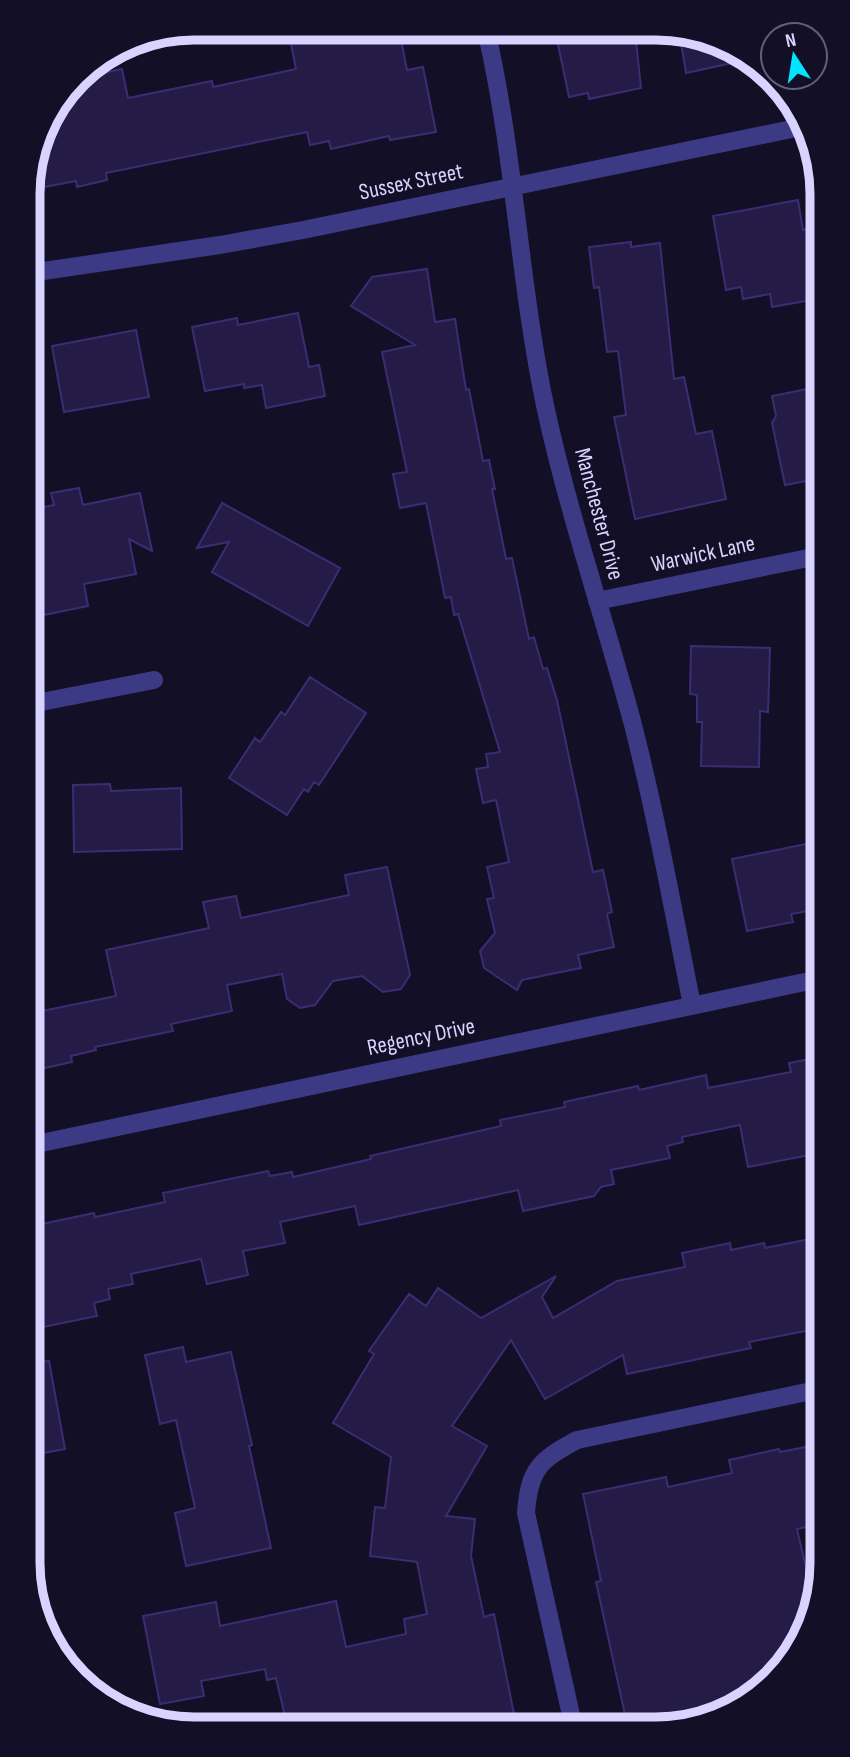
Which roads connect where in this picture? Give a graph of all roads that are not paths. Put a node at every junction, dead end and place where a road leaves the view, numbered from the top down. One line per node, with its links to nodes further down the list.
1 (488, 40): 3 (street, Manchester Drive)
2 (795, 128): 3 (street, Sussex Street)
3 (513, 186): 4 (street, Sussex Street); 6 (street, Manchester Drive)
4 (41, 271)
5 (810, 557): 6 (street, Warwick Lane)
6 (597, 601): 10 (street, Manchester Drive)
7 (154, 680): 8 (street)
8 (41, 702)
9 (809, 981): 10 (street, Regency Drive)
10 (692, 1005): 11 (street, Regency Drive)
11 (40, 1143)
12 (809, 1391): 13 (street)
13 (571, 1717)

